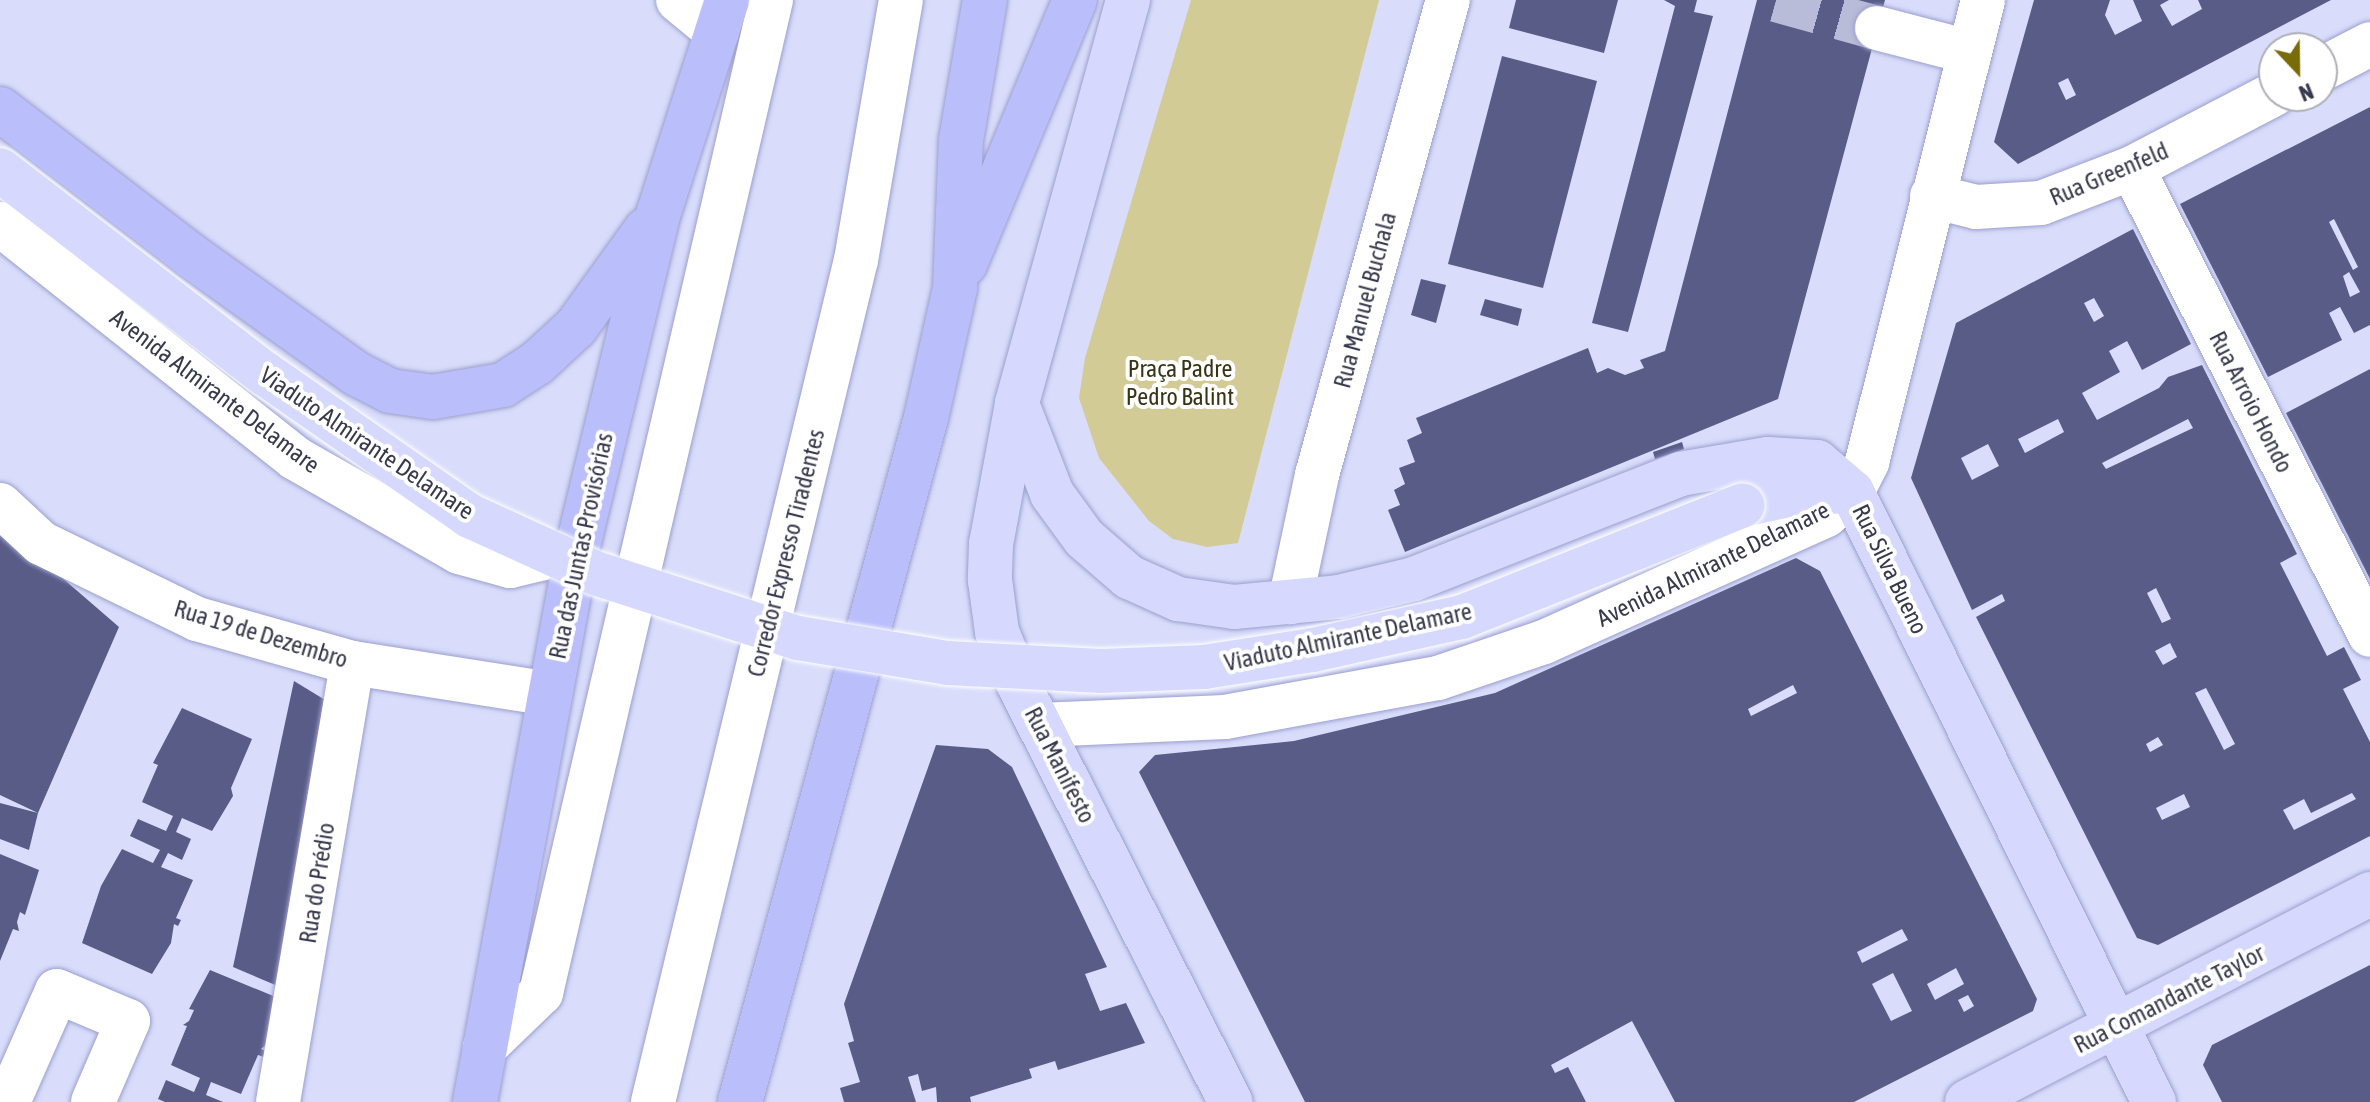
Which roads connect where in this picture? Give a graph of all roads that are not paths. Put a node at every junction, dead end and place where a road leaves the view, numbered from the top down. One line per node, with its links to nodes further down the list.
1 (678, 0): 8 (street)
2 (771, 0): 32 (street)
3 (901, 0): 37 (street, Corredor Expresso Tiradentes)
4 (985, 0): 20 (highway)
5 (1075, 0): 20 (highway)
6 (1128, 0): 21 (main road)
7 (1448, 0): 25 (street, Rua Manuel Buchala)
8 (722, 16): 18 (highway, Rua das Juntas Provisórias)
9 (1880, 16): 10 (street)
10 (1976, 27): 17 (street, Rua Silva Bueno)
11 (2370, 44): 12 (street)
12 (2338, 61)
13 (2258, 102): 15 (street, Rua Greenfeld)
14 (0, 109): 18 (highway)
15 (2132, 168): 17 (street, Rua Greenfeld); 26 (street, Rua Arroio Hondo)
16 (0, 170): 22 (main road, Viaduto Almirante Delamare, bridge)
17 (1932, 196): 22 (street, Rua Silva Bueno)
18 (659, 212): 24 (highway, Rua das Juntas Provisórias)
19 (3, 232): 24 (street, Avenida Almirante Delamare)
20 (955, 288): 38 (highway)
21 (1017, 404): 25 (main road, Avenida Almirante Delamare); 29 (main road, Rua Manifesto)
22 (1852, 492): 25 (main road, Avenida Almirante Delamare); 29 (street, Avenida Almirante Delamare); 31 (main road, Rua Silva Bueno)
23 (0, 505): 27 (street, Rua 19 de Dezembro)
24 (577, 550): 28 (highway, Rua das Juntas Provisórias)
25 (1290, 602)
26 (2370, 635)
27 (352, 663): 28 (street, Rua 19 de Dezembro); 35 (street, Rua do Prédio)
28 (550, 694): 32 (highway, Rua das Juntas Provisórias)
29 (1040, 725): 39 (main road, Rua Manifesto)
30 (2370, 894): 31 (main road, Rua Comandante Taylor)
31 (2116, 1027): 40 (main road, Rua Comandante Taylor); 41 (main road, Rua Silva Bueno)
32 (485, 1047): 36 (highway, Rua das Juntas Provisórias)
33 (8, 1102): 34 (street)
34 (93, 1102)
35 (278, 1102)
36 (475, 1102)
37 (653, 1102)
38 (740, 1102)
39 (1231, 1102)
40 (1967, 1102)
41 (2154, 1102)

